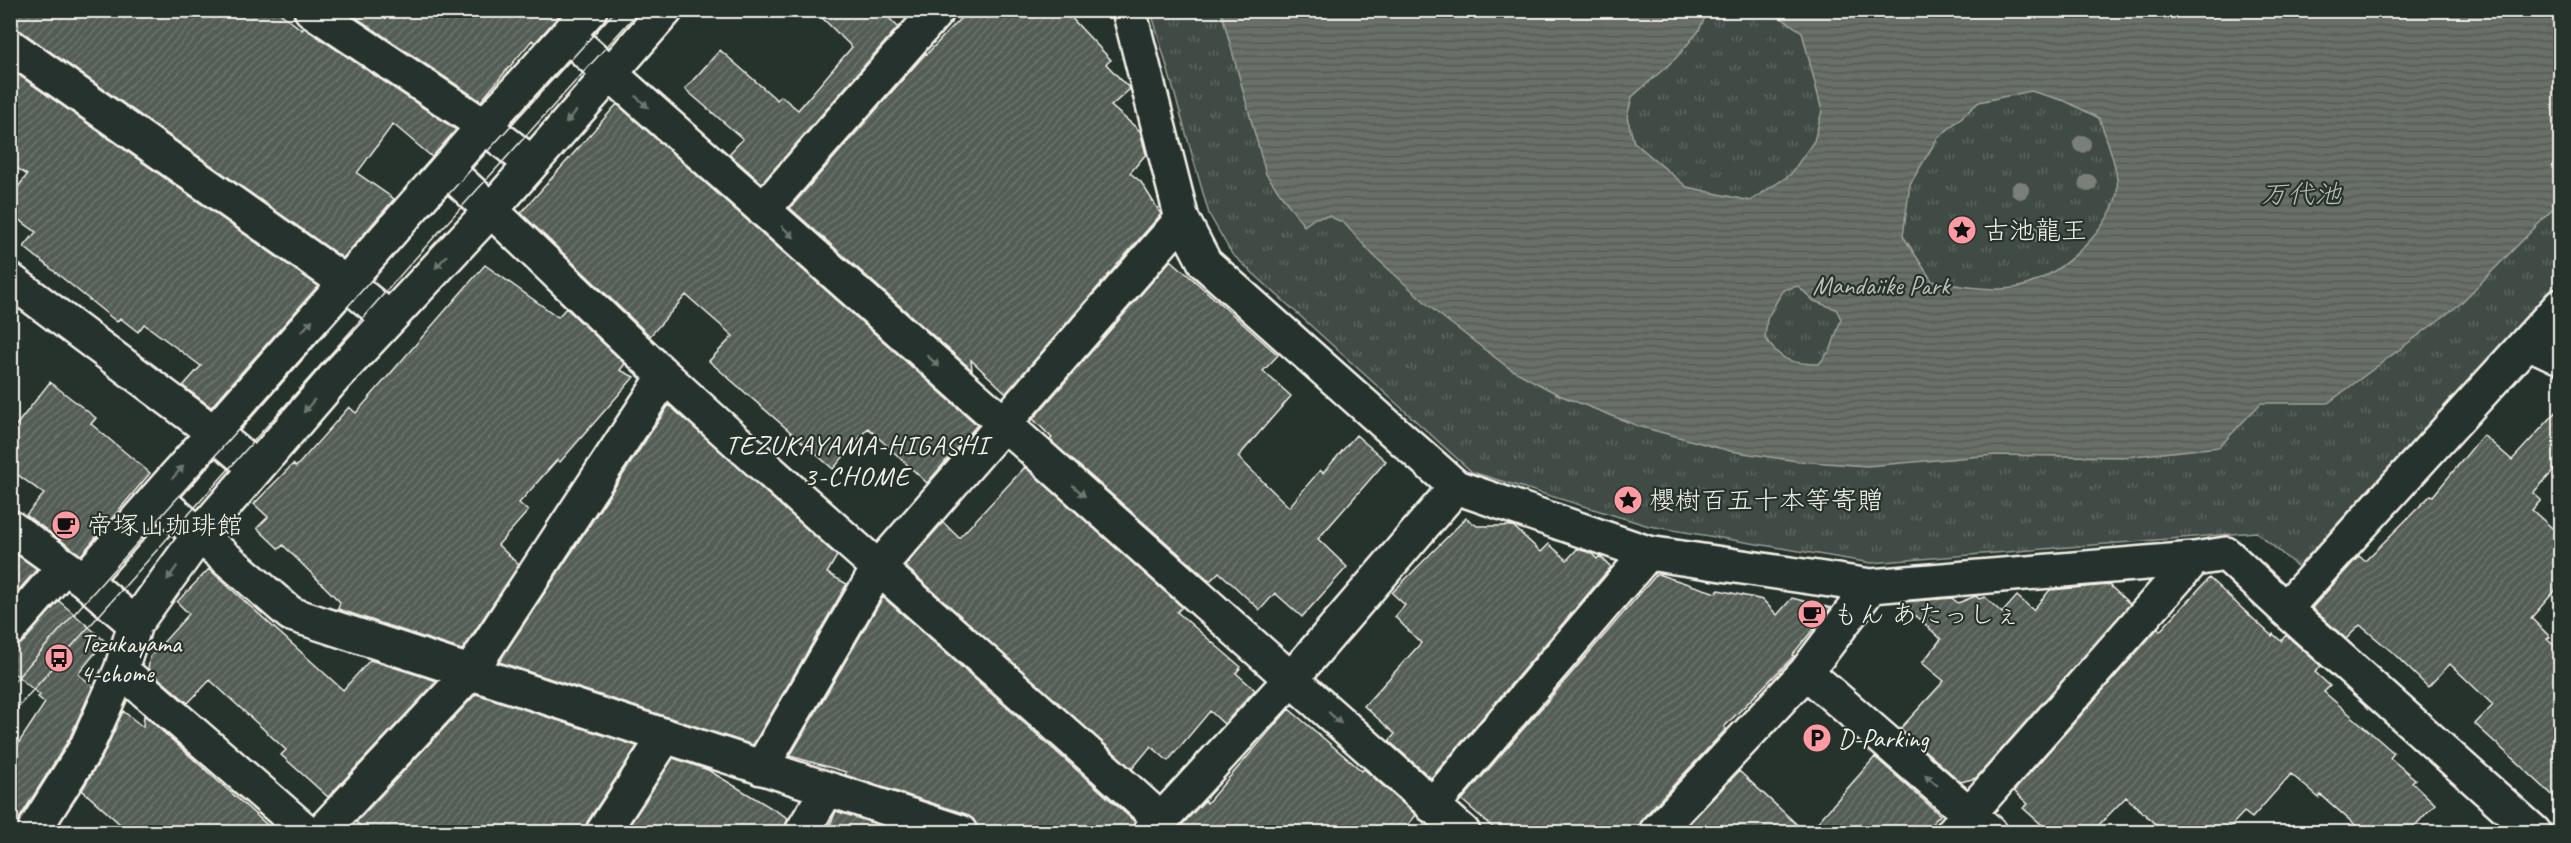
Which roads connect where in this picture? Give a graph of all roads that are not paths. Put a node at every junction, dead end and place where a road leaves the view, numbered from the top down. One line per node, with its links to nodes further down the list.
1 (310, 10): 9 (street)
2 (590, 10): 6 (street)
3 (938, 10): 13 (street)
4 (1129, 10): 14 (street)
5 (665, 11): 8 (street)
6 (567, 35): 8 (street); 9 (street)
7 (10, 46): 16 (street)
8 (609, 73): 10 (street, one-way to 10); 13 (street, one-way to 13)
9 (484, 126): 10 (street); 11 (street)
10 (531, 163): 12 (street)
11 (446, 169): 12 (street); 16 (street)
12 (492, 209): 18 (street, one-way to 18); 21 (street)
13 (763, 210): 22 (street, one-way to 22)
14 (1182, 219): 22 (street); 25 (street)
15 (10, 280): 23 (street)
16 (346, 283): 18 (street); 23 (street, one-way to 16)
17 (2560, 306): 19 (street)
18 (390, 318): 24 (street, one-way to 24)
19 (2528, 342): 20 (street); 34 (street)
20 (2560, 357)
21 (665, 376): 31 (street); 39 (street)
22 (1004, 424): 31 (street); 40 (street, one-way to 40)
23 (213, 432): 24 (street); 26 (street, one-way to 23)
24 (256, 468): 28 (street)
25 (1456, 487): 29 (street); 40 (street)
26 (156, 498): 28 (street); 32 (street)
27 (10, 527): 32 (street)
28 (200, 534): 35 (street, one-way to 35); 39 (street)
29 (1648, 553): 33 (street); 44 (street)
30 (2194, 559): 33 (street); 34 (street); 46 (street)
31 (879, 567): 42 (street); 45 (street)
32 (74, 573): 35 (street); 36 (street)
33 (1871, 586): 38 (street)
34 (2285, 609): 55 (street)
35 (135, 624): 37 (street)
36 (10, 629)
37 (121, 670): 47 (street); 48 (street)
38 (1806, 672): 46 (street, one-way to 38); 54 (street)
39 (469, 674): 41 (street); 49 (street)
40 (1291, 679): 44 (street, one-way to 44); 45 (street)
41 (665, 737): 42 (street); 50 (street)
42 (761, 768): 43 (street)
43 (827, 790): 51 (street); 52 (street)
44 (1432, 806): 53 (street)
45 (1155, 826)
46 (1971, 826)
47 (33, 832)
48 (307, 832)
49 (321, 832)
50 (603, 832)
51 (802, 832)
52 (960, 832)
53 (1463, 832)
54 (1656, 832)
55 (2534, 832)

